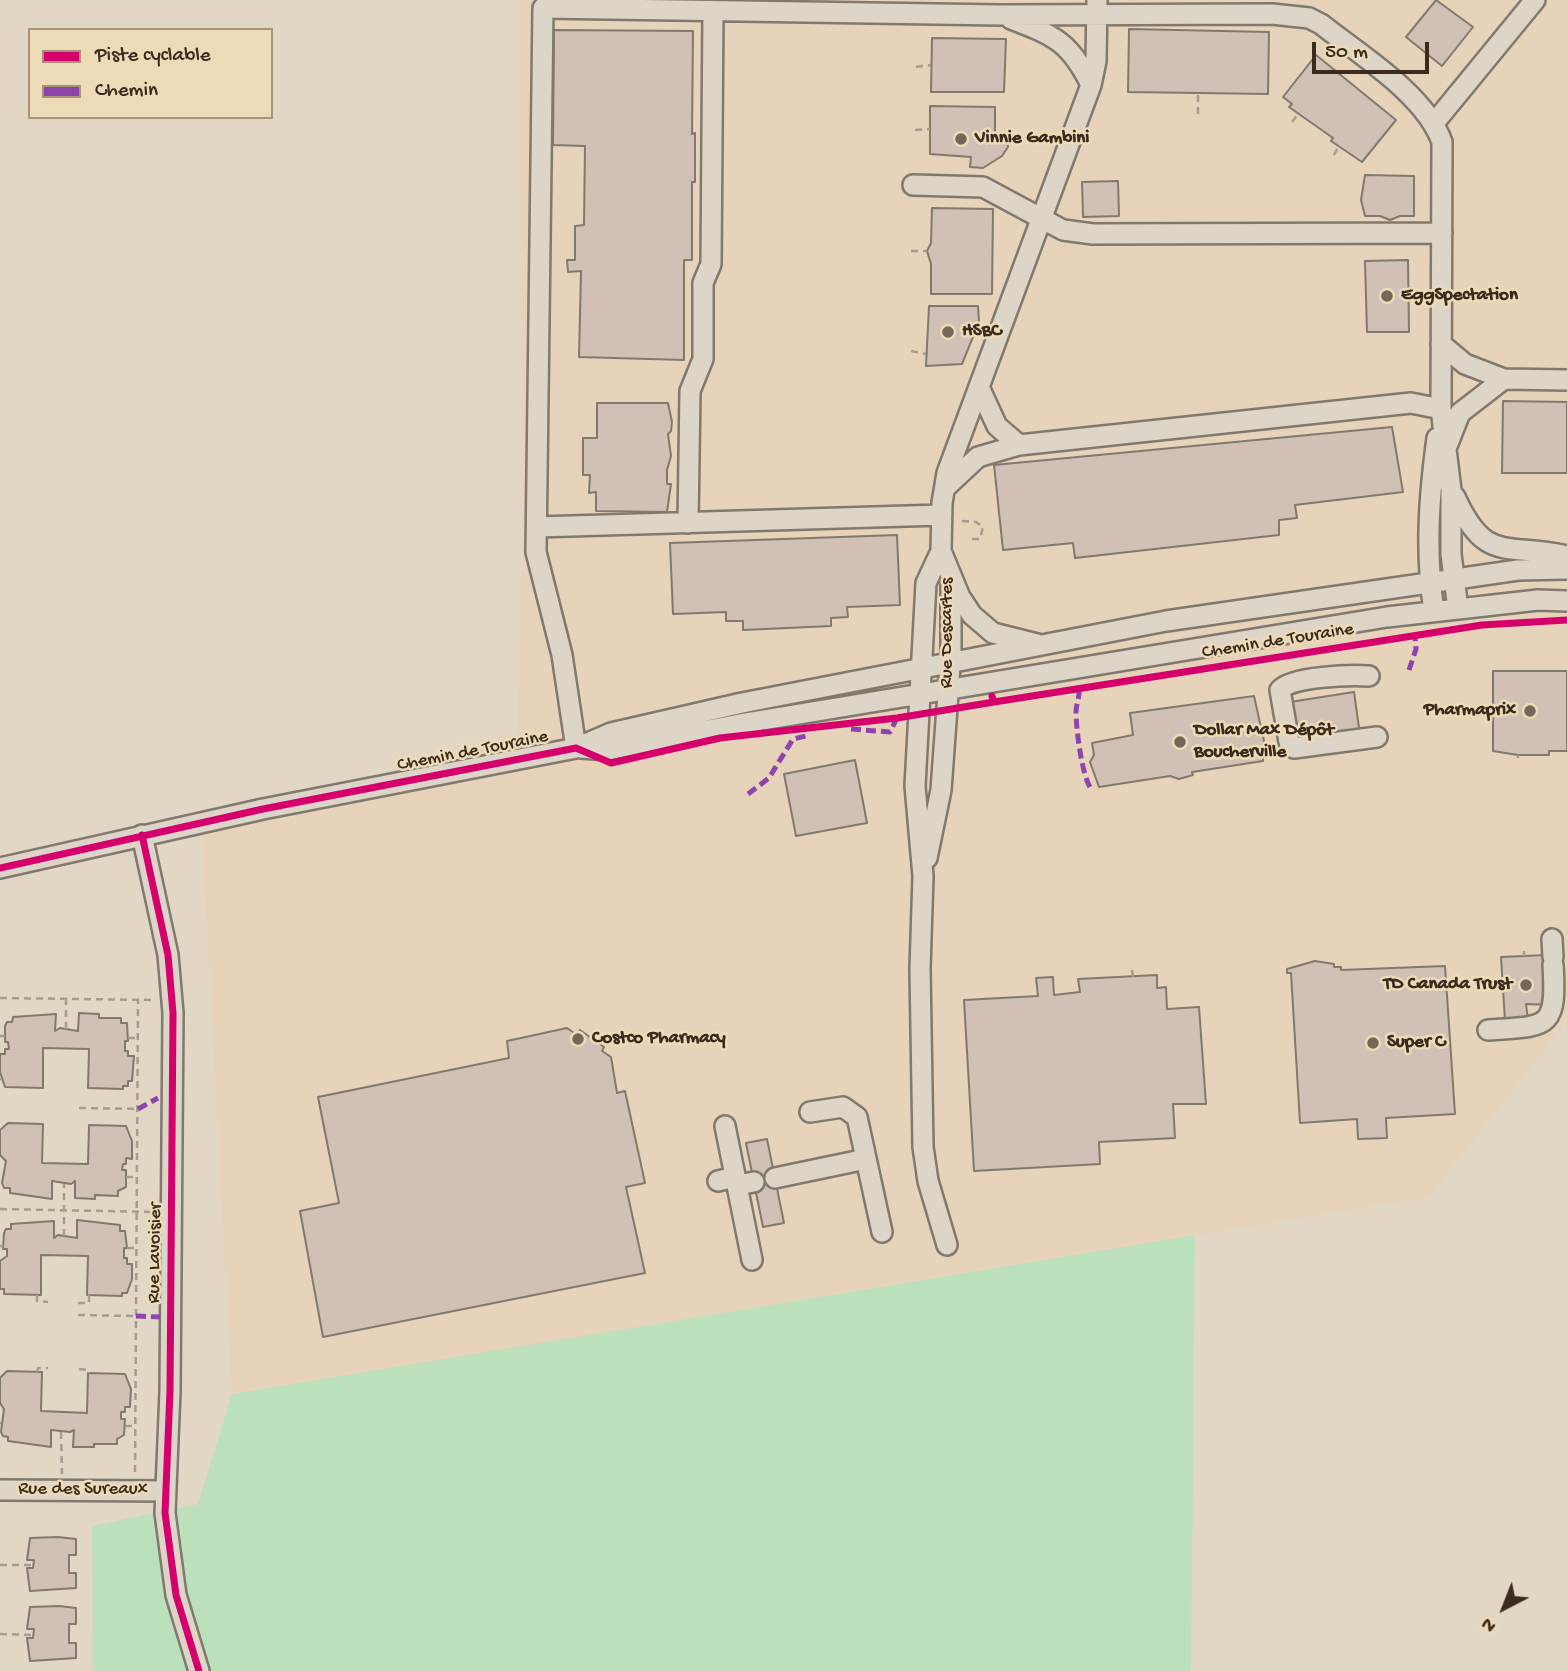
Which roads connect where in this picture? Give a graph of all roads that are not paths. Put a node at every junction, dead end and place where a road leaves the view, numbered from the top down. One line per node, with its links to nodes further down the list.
1 (867, 0): 7 (street)
2 (1152, 0): 8 (street)
3 (1535, 0): 11 (street)
4 (793, 5): 6 (street); 7 (street)
5 (1097, 7): 8 (street); 9 (street); 10 (street)
6 (713, 11): 25 (street); 26 (street)
7 (898, 12): 9 (street)
8 (1184, 14): 11 (street)
9 (1001, 15): 10 (street)
10 (1091, 85): 13 (street)
11 (1435, 122): 14 (street)
12 (913, 185): 13 (street)
13 (1041, 218): 14 (street); 18 (street)
14 (1442, 233): 15 (street)
15 (1441, 344): 16 (street); 19 (street)
16 (1504, 379): 17 (street); 21 (street)
17 (1567, 380)
18 (979, 387): 20 (street); 23 (street)
19 (1441, 409): 20 (street); 21 (street); 32 (street)
20 (1019, 445): 23 (street)
21 (1446, 450): 22 (street)
22 (1451, 490): 28 (street); 31 (street)
23 (944, 491): 24 (street)
24 (941, 515): 25 (street); 27 (street)
25 (688, 523): 26 (street)
26 (537, 527): 43 (street)
27 (941, 551): 30 (street, Rue Descartes); 38 (street, Rue Descartes)
28 (1567, 555)
29 (1567, 569): 31 (street, Chemin de Touraine)
30 (951, 576): 36 (street); 37 (street, Rue Descartes)
31 (1454, 579): 32 (street, Chemin de Touraine); 34 (street)
32 (1430, 583): 35 (street); 36 (street, Chemin de Touraine)
33 (1567, 601): 34 (street, Chemin de Touraine)
34 (1458, 610): 35 (street, Chemin de Touraine)
35 (1434, 611): 40 (street, Chemin de Touraine)
36 (1048, 645): 37 (street, Chemin de Touraine)
37 (950, 665): 38 (street, Chemin de Touraine); 40 (street, Rue Descartes)
38 (922, 670): 41 (street, Rue Descartes); 43 (street, Chemin de Touraine)
39 (1369, 676): 42 (street)
40 (948, 689): 41 (street, Chemin de Touraine); 46 (street, Rue Descartes)
41 (919, 694): 43 (street, Chemin de Touraine); 46 (street, Rue Descartes)
42 (1377, 737)
43 (576, 748): 44 (street, Chemin de Touraine)
44 (142, 835): 45 (street, Chemin de Touraine); 57 (street, Rue Lavoisier)
45 (0, 868)
46 (923, 876): 54 (street, Rue Descartes)
47 (1553, 954): 48 (street)
48 (1488, 1030)
49 (810, 1112): 51 (street)
50 (724, 1126): 55 (street)
51 (866, 1160): 52 (street); 53 (street)
52 (775, 1178)
53 (882, 1231)
54 (947, 1245)
55 (752, 1259)
56 (0, 1490): 57 (street, Rue des Sureaux)
57 (165, 1491): 58 (street, Rue Lavoisier)
58 (199, 1671)

